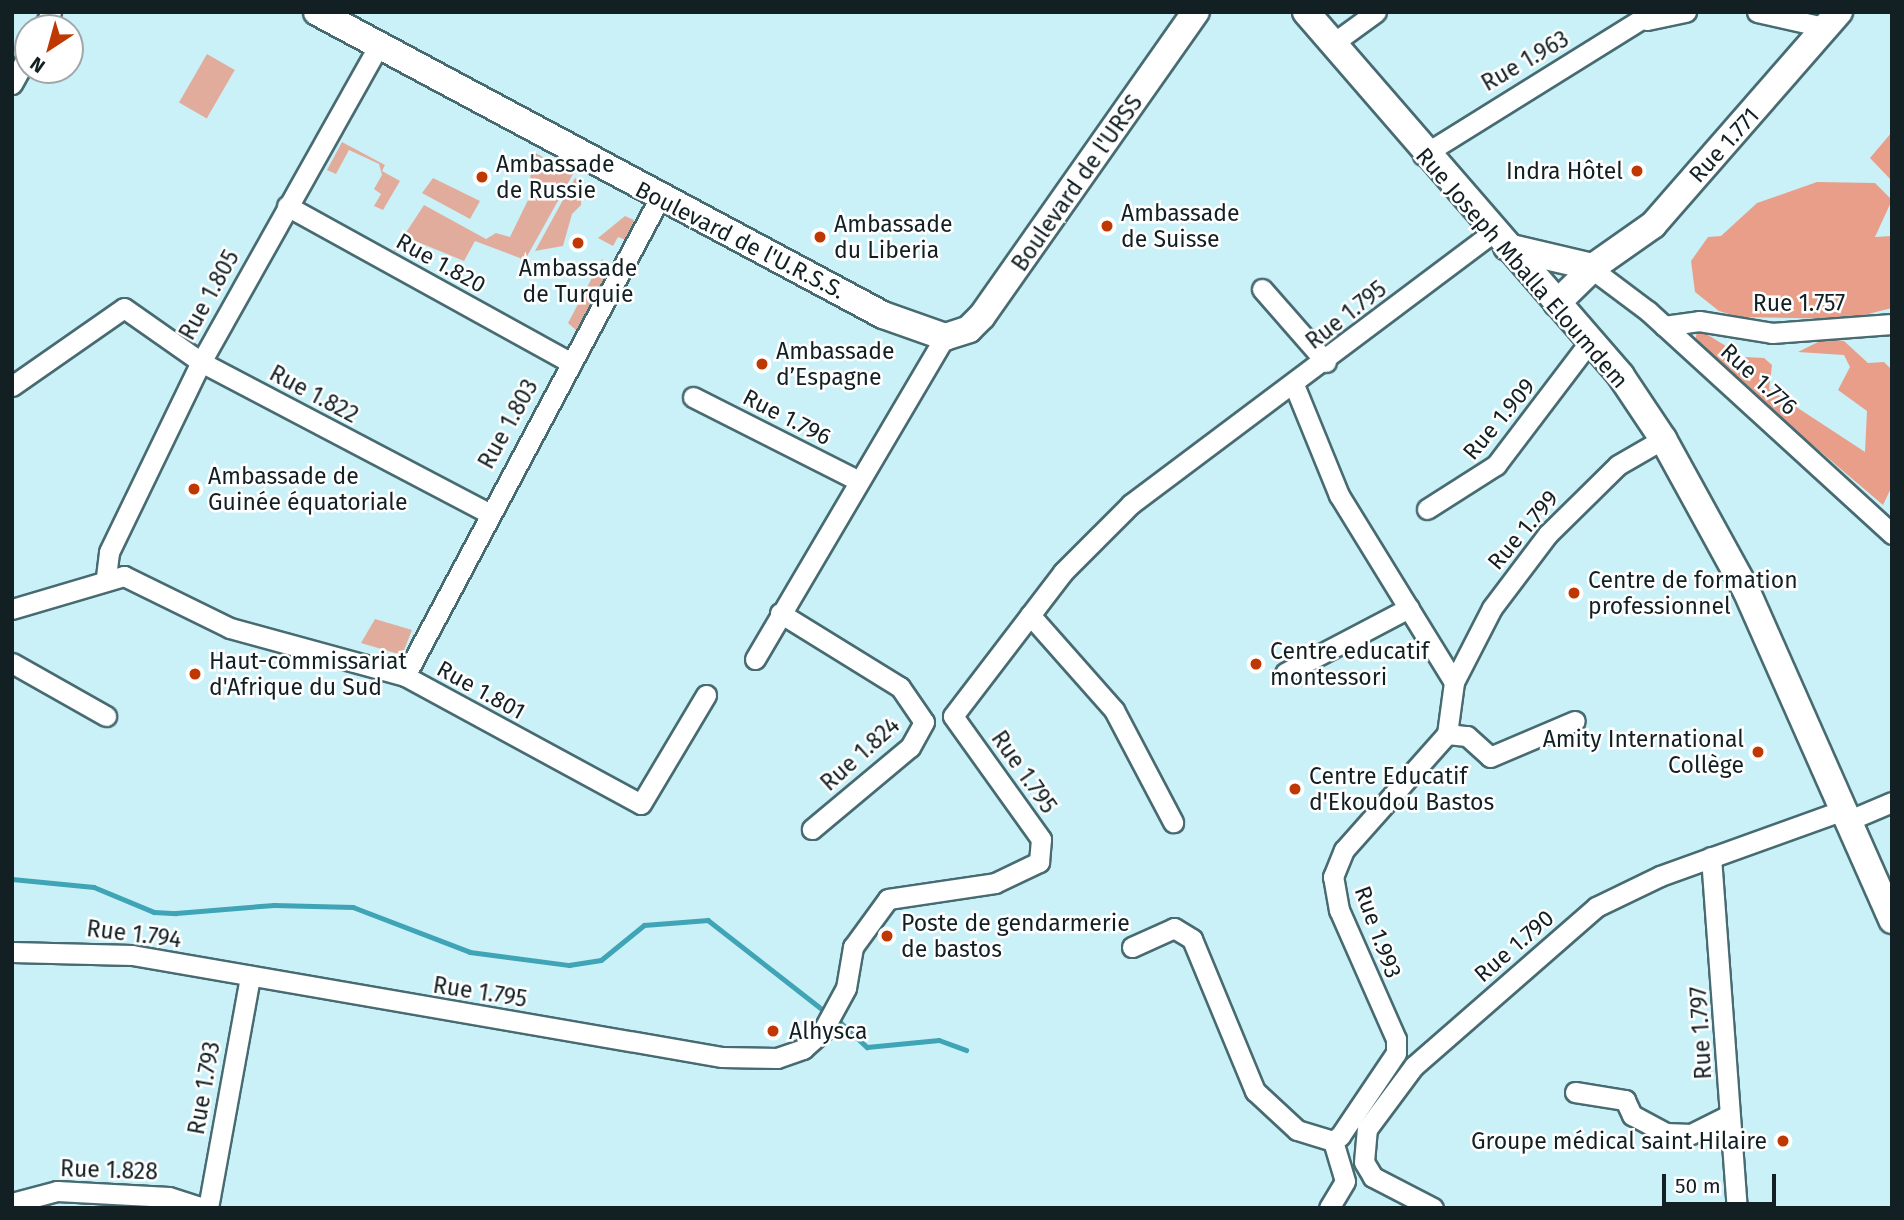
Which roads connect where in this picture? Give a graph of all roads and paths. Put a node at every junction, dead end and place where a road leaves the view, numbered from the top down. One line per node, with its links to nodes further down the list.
1 (317, 12): 10 (street, Boulevard de l'U.R.S.S.)
2 (1196, 12): 21 (street, Boulevard de l'URSS)
3 (1306, 12): 9 (street, Rue Joseph Mballa Eloumdem)
4 (1376, 12): 9 (street)
5 (1686, 12): 7 (street, Rue 1.963)
6 (1756, 12): 8 (street)
7 (1650, 16): 11 (street, Rue 1.963)
8 (1833, 20): 15 (street, Rue 1.771)
9 (1332, 44): 11 (street, Rue Joseph Mballa Eloumdem)
10 (377, 46): 12 (street, Boulevard de l'U.R.S.S.); 13 (street, Rue 1.805)
11 (1423, 155): 14 (street, Rue Joseph Mballa Eloumdem)
12 (659, 199): 21 (street, Boulevard de l'U.R.S.S.); 25 (street, Rue 1.803)
13 (287, 206): 23 (street, Rue 1.805); 25 (street, Rue 1.820)
14 (1500, 239): 15 (street); 16 (street, Rue Joseph Mballa Eloumdem); 24 (street, Rue 1.795)
15 (1592, 267): 16 (street, Rue 1.771); 18 (street, Rue 1.771); 20 (street, Rue 1.776)
16 (1536, 279): 18 (street, Rue Joseph Mballa Eloumdem)
17 (1262, 289): 24 (street)
18 (1557, 303): 22 (street, Rue Joseph Mballa Eloumdem)
19 (1892, 324): 20 (street, Rue 1.757)
20 (1664, 326): 33 (street, Rue 1.776)
21 (945, 337): 30 (street)
22 (1591, 341): 29 (street, Rue Joseph Mballa Eloumdem); 31 (street, Rue 1.909)
23 (201, 362): 26 (street, Rue 1.822); 32 (street, Rue 1.822); 34 (street, Rue 1.805)
24 (1326, 362): 27 (street, Rue 1.795)
25 (571, 363): 32 (street, Rue 1.803)
26 (12, 386)
27 (1295, 387): 36 (street); 38 (street, Rue 1.795)
28 (693, 397): 30 (street, Rue 1.796)
29 (1663, 439): 43 (street, Rue 1.799); 51 (street, Rue Joseph Mballa Eloumdem)
30 (859, 481): 37 (street)
31 (1427, 509)
32 (487, 512): 42 (street, Rue 1.803)
33 (1892, 534)
34 (106, 577): 35 (street, Rue 1.801); 42 (street, Rue 1.801)
35 (14, 602)
36 (1409, 608): 41 (street); 43 (street)
37 (780, 613): 39 (street); 48 (street, Rue 1.824)
38 (1030, 615): 46 (street, Rue 1.795); 52 (street)
39 (755, 659)
40 (12, 663): 45 (street)
41 (1285, 673)
42 (405, 676): 44 (street, Rue 1.801)
43 (1454, 682): 49 (street)
44 (706, 695)
45 (106, 716)
46 (953, 716): 48 (street); 58 (street, Rue 1.795)
47 (1575, 721): 49 (street)
48 (924, 722): 53 (street, Rue 1.824)
49 (1447, 734): 59 (street, Rue 1.993)
50 (1892, 802): 51 (street, Rue 1.790)
51 (1845, 816): 54 (street, Rue 1.790); 55 (street, Rue Joseph Mballa Eloumdem)
52 (1173, 822)
53 (812, 829)
54 (1711, 857): 60 (street, Rue 1.790); 62 (street, Rue 1.797)
55 (1892, 920)
56 (1132, 947): 63 (street)
57 (12, 952): 58 (street, Rue 1.794)
58 (250, 976): 65 (street, Rue 1.793)
59 (1396, 1054): 60 (street); 63 (street)
60 (1414, 1066): 67 (street, Rue 1.790)
61 (1575, 1092): 62 (street)
62 (1729, 1115): 68 (street, Rue 1.797)
63 (1333, 1141): 66 (street)
64 (12, 1203): 65 (street, Rue 1.828)
65 (206, 1208)
66 (1329, 1208)
67 (1433, 1208)
68 (1737, 1208)

